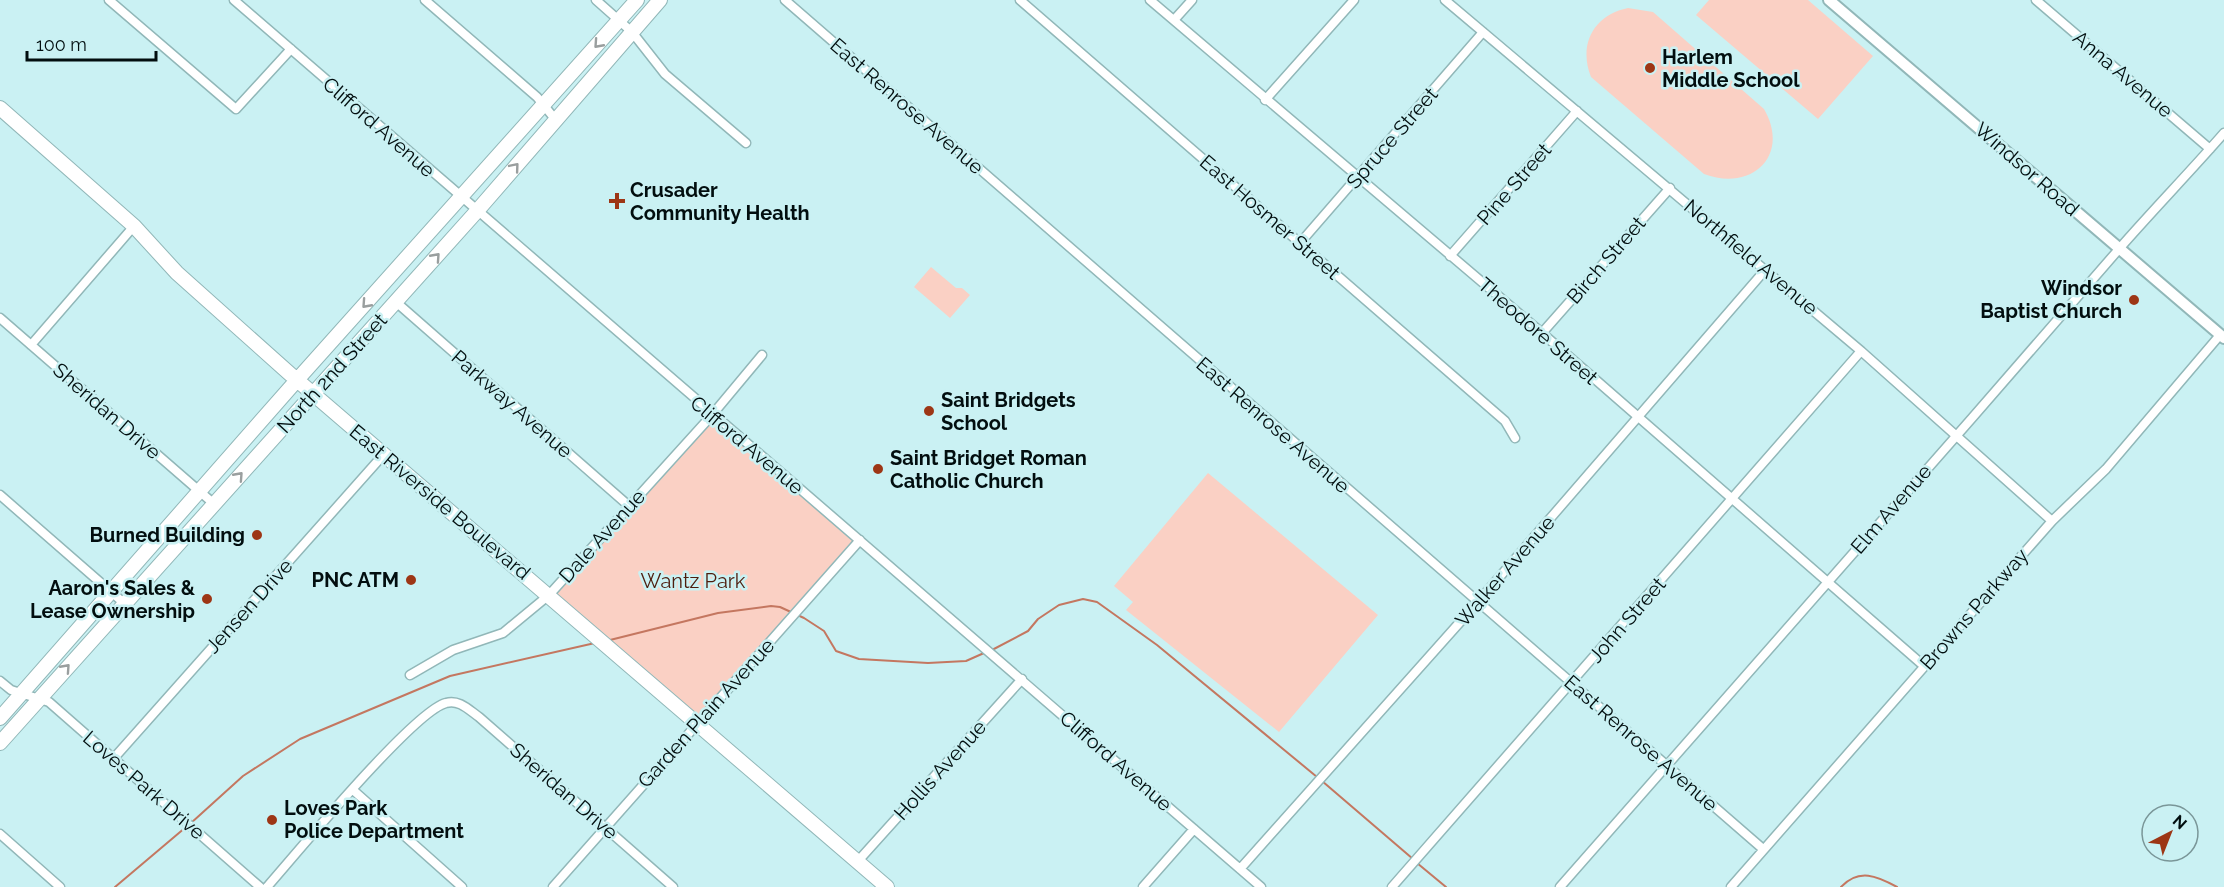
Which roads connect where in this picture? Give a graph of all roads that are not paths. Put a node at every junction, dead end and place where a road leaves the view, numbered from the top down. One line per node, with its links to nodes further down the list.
1 (109, 0): 19 (street)
2 (234, 0): 19 (street, Clifford Avenue)
3 (425, 0): 21 (street)
4 (596, 0): 15 (street)
5 (637, 0): 15 (main road, North 2nd Street)
6 (660, 0): 17 (main road, North 2nd Street)
7 (785, 0): 63 (street, East Renrose Avenue)
8 (1150, 0): 16 (street, Theodore Street)
9 (1192, 0): 16 (street)
10 (1354, 0): 20 (street)
11 (1445, 0): 18 (street, Northfield Avenue)
12 (1829, 0): 34 (street, Windsor Road)
13 (2036, 0): 27 (street, Anna Avenue)
14 (1025, 2): 33 (street, East Hosmer Street)
15 (619, 20): 17 (street); 21 (main road, North 2nd Street, one-way to 21)
16 (1174, 20): 20 (street, Theodore Street)
17 (632, 32): 24 (main road, North 2nd Street); 26 (street)
18 (1483, 32): 23 (street, Northfield Avenue); 28 (street, Spruce Street)
19 (291, 49): 30 (street, Clifford Avenue)
20 (1265, 100): 28 (street, Theodore Street)
21 (543, 105): 24 (street); 30 (main road, North 2nd Street)
22 (0, 108): 32 (main road, East Riverside Boulevard)
23 (1577, 111): 29 (street, Northfield Avenue); 35 (street, Pine Street)
24 (555, 119): 31 (main road, North 2nd Street, one-way to 24)
25 (2224, 133): 27 (street, Elm Avenue)
26 (746, 143)
27 (2210, 149): 34 (street, Elm Avenue)
28 (1357, 178): 33 (street, Spruce Street); 35 (street, Theodore Street)
29 (1670, 188): 37 (street, Northfield Avenue); 41 (street, Birch Street)
30 (462, 199): 31 (street, Clifford Avenue); 36 (main road, North 2nd Street)
31 (477, 211): 38 (main road, North 2nd Street, one-way to 31); 48 (street, Clifford Avenue)
32 (134, 226): 43 (street); 46 (main road, East Riverside Boulevard)
33 (1300, 243): 51 (street, East Hosmer Street)
34 (2119, 248): 42 (street, Windsor Road); 50 (street, Elm Avenue)
35 (1450, 256): 41 (street, Theodore Street)
36 (406, 260): 38 (main road); 46 (main road, North 2nd Street, one-way to 46)
37 (1766, 269): 44 (street, Northfield Avenue); 49 (street, Walker Avenue)
38 (421, 273): 39 (main road, North 2nd Street)
39 (396, 302): 47 (main road, North 2nd Street); 57 (street, Parkway Avenue)
40 (0, 318): 43 (street, Sheridan Drive)
41 (1542, 333): 49 (street, Theodore Street)
42 (2222, 336): 58 (street, Browns Parkway)
43 (31, 345): 53 (street, Sheridan Drive)
44 (1861, 351): 50 (street, Northfield Avenue); 55 (street, John Street)
45 (762, 355): 48 (street, Dale Avenue)
46 (297, 380): 47 (main road, East Riverside Boulevard); 53 (main road, North 2nd Street)
47 (313, 394): 52 (main road, East Riverside Boulevard); 56 (main road, North 2nd Street, one-way to 47)
48 (712, 415): 57 (street, Dale Avenue); 59 (street, Clifford Avenue)
49 (1637, 418): 55 (street, Theodore Street); 63 (street, Walker Avenue)
50 (1957, 434): 58 (street, Northfield Avenue); 60 (street, Elm Avenue)
51 (1515, 438)
52 (384, 454): 62 (main road, East Riverside Boulevard); 75 (street, Jensen Drive)
53 (200, 492): 56 (street, Sheridan Drive); 61 (main road, North 2nd Street)
54 (0, 495): 61 (street)
55 (1732, 500): 60 (street, Theodore Street); 69 (street, John Street)
56 (213, 503): 64 (main road, North 2nd Street)
57 (629, 506): 62 (street, Dale Avenue)
58 (2052, 521): 65 (street, Browns Parkway)
59 (860, 540): 67 (street, Clifford Avenue); 73 (street, Garden Plain Avenue)
60 (1828, 581): 65 (street, Theodore Street); 76 (street, Elm Avenue)
61 (112, 592): 64 (street); 70 (main road, North 2nd Street)
62 (549, 595): 66 (street, Dale Avenue); 73 (main road, East Riverside Boulevard)
63 (1477, 603): 69 (street, East Renrose Avenue); 83 (street, Walker Avenue)
64 (124, 604): 71 (main road, North 2nd Street, one-way to 64)
65 (1924, 666): 81 (street, Browns Parkway)
66 (410, 675)
67 (1022, 679): 79 (street, Clifford Avenue); 82 (street, Hollis Avenue)
68 (0, 681): 70 (street, Loves Park Drive)
69 (1572, 683): 76 (street, East Renrose Avenue); 93 (street, John Street)
70 (22, 693): 71 (street, Loves Park Drive); 72 (main road, North 2nd Street)
71 (39, 699): 74 (main road, North 2nd Street); 75 (street, Loves Park Drive)
72 (0, 718)
73 (696, 723): 78 (street, Garden Plain Avenue); 82 (main road, East Riverside Boulevard)
74 (0, 743)
75 (114, 758): 85 (street, Loves Park Drive)
76 (1667, 765): 81 (street, East Renrose Avenue); 94 (street, Elm Avenue)
77 (353, 790): 78 (street, Sheridan Drive); 86 (street); 87 (street)
78 (604, 826): 88 (street, Garden Plain Avenue); 89 (street, Sheridan Drive)
79 (1194, 829): 83 (street, Clifford Avenue); 91 (street)
80 (0, 834): 84 (street)
81 (1763, 849): 95 (street, Browns Parkway)
82 (858, 861): 90 (main road, East Riverside Boulevard)
83 (1240, 869): 92 (street, Clifford Avenue)
84 (60, 887)
85 (260, 887)
86 (267, 887)
87 (462, 887)
88 (553, 887)
89 (673, 887)
90 (887, 887)
91 (1143, 887)
92 (1262, 887)
93 (1392, 887)
94 (1560, 887)
95 (1731, 887)

